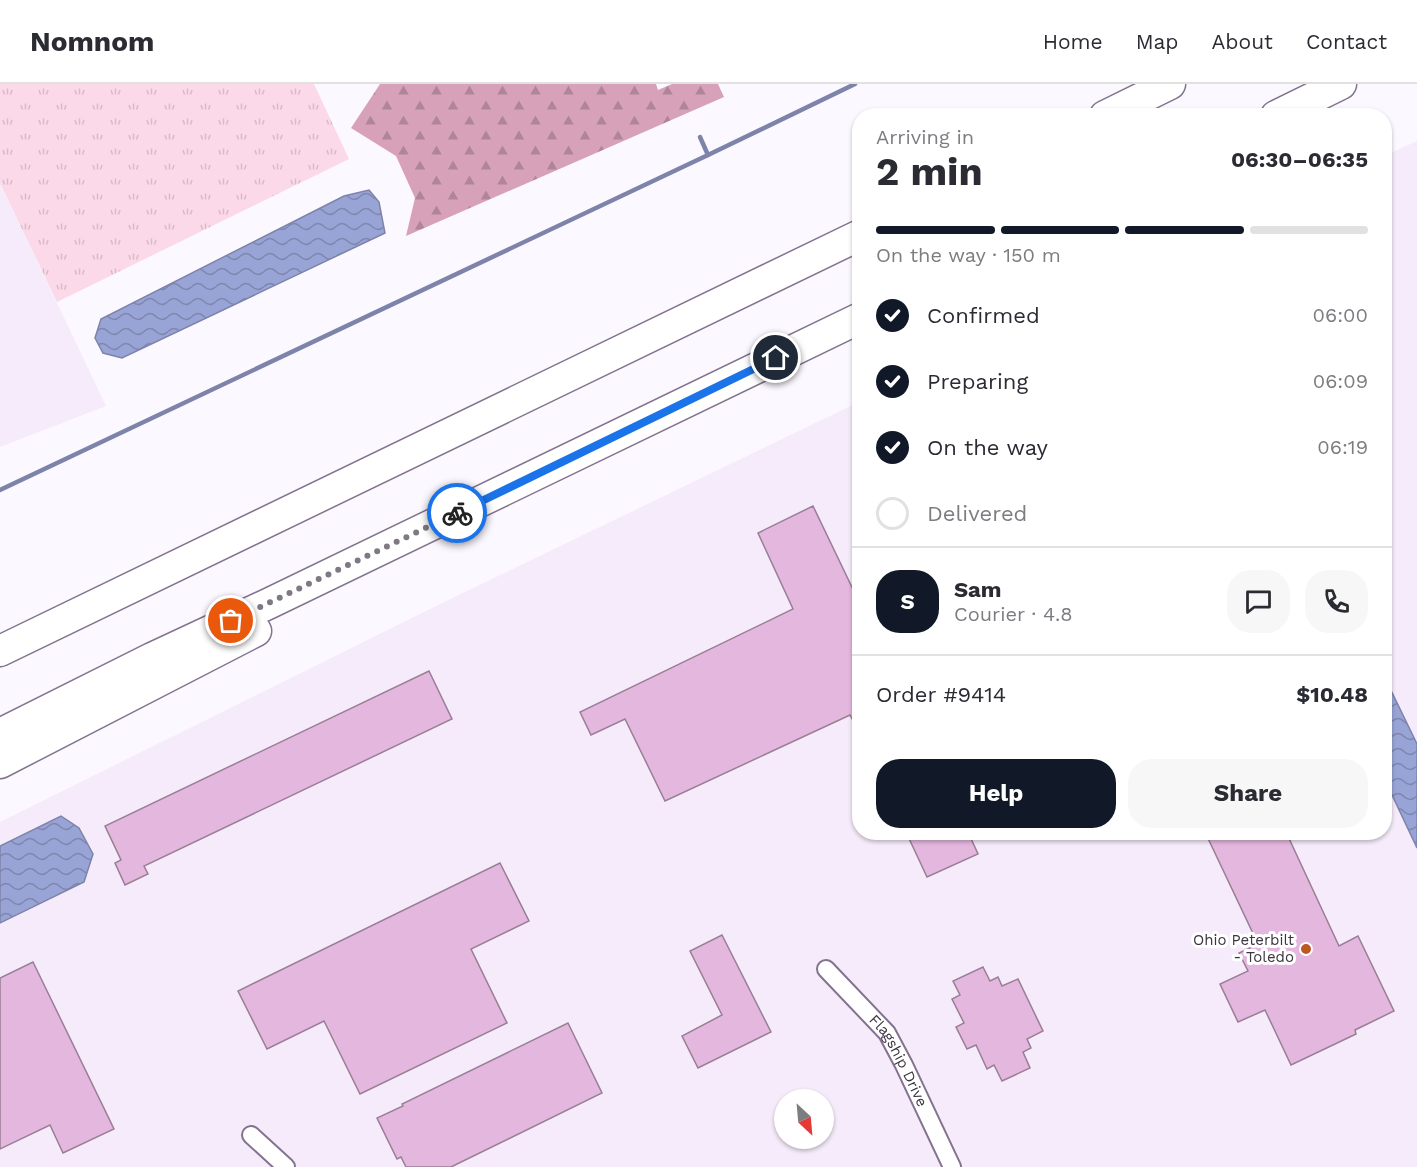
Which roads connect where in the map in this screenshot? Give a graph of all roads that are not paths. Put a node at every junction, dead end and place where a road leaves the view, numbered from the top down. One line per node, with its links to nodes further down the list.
1 (1170, 84): 3 (highway)
2 (1341, 84): 4 (highway)
3 (1121, 108)
4 (1292, 108)
5 (852, 239): 8 (highway)
6 (852, 322): 7 (highway)
7 (630, 429): 11 (highway); 12 (highway)
8 (135, 586): 9 (highway); 10 (highway)
9 (0, 641)
10 (0, 651)
11 (0, 734)
12 (0, 763)
13 (826, 969): 16 (street, Flagship Drive)
14 (251, 1135): 15 (street)
15 (286, 1167)
16 (952, 1167)

